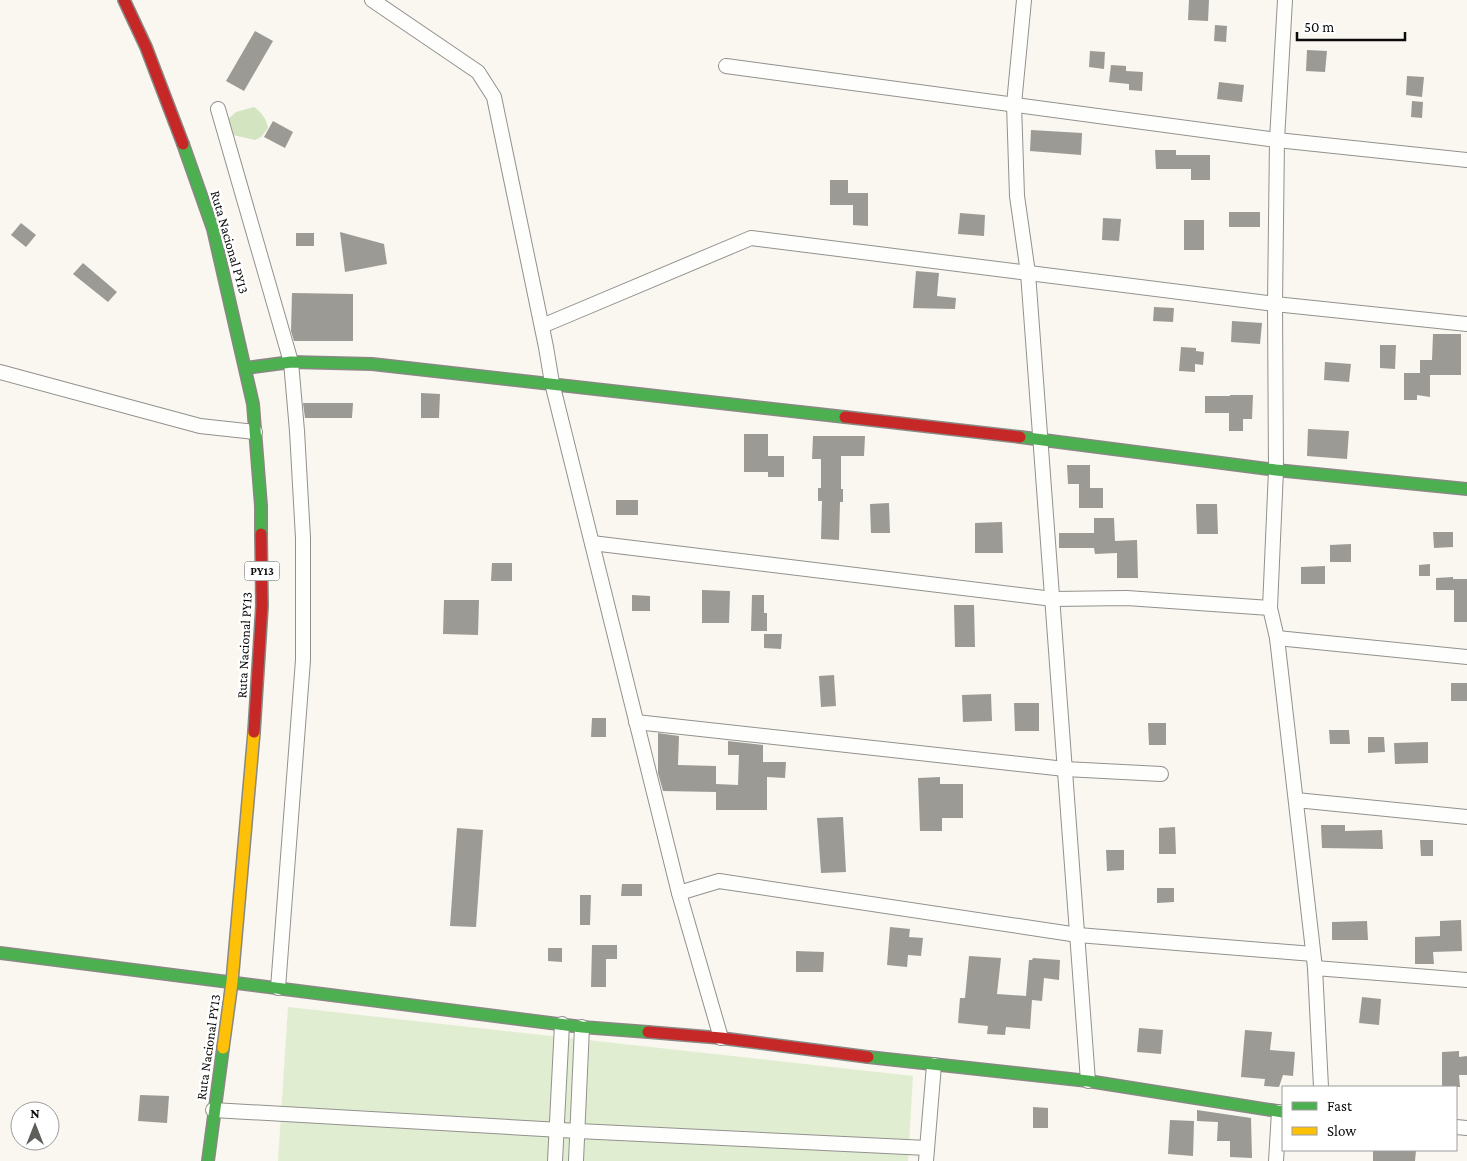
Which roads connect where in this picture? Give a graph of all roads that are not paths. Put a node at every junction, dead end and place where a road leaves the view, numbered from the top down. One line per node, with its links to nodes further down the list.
1 (124, 0): 15 (main road, Ruta Nacional PY13 / PY13)
2 (372, 0): 13 (street)
3 (1024, 0): 6 (street)
4 (1285, 0): 8 (street)
5 (726, 66): 6 (street)
6 (1014, 104): 8 (street); 10 (street)
7 (218, 109): 14 (street)
8 (1278, 140): 9 (street); 11 (street)
9 (1467, 160)
10 (1028, 273): 11 (street); 13 (street); 19 (street)
11 (1275, 304): 12 (street); 20 (street)
12 (1467, 324)
13 (542, 326): 17 (street)
14 (291, 362): 15 (main road); 17 (main road); 39 (street)
15 (246, 368): 18 (main road, Ruta Nacional PY13 / PY13)
16 (0, 372): 18 (street)
17 (552, 383): 19 (main road); 22 (street)
18 (255, 432): 38 (main road, Ruta Nacional PY13 / PY13)
19 (1041, 439): 20 (main road); 23 (street)
20 (1276, 470): 21 (main road); 24 (street)
21 (1467, 489)
22 (592, 543): 23 (street); 27 (street)
23 (1053, 599): 24 (street); 28 (street)
24 (1270, 608): 25 (street)
25 (1277, 638): 26 (street); 30 (street)
26 (1467, 656)
27 (636, 722): 28 (street); 32 (street)
28 (1065, 769): 29 (street); 33 (street)
29 (1161, 774)
30 (1296, 800): 31 (street); 35 (street)
31 (1467, 817)
32 (679, 893): 33 (street); 42 (street)
33 (1078, 934): 35 (street); 44 (street)
34 (0, 954): 38 (main road)
35 (1313, 954): 36 (street)
36 (1315, 968): 37 (street); 45 (street)
37 (1467, 980)
38 (232, 982): 39 (main road); 46 (main road, Ruta Nacional PY13 / PY13)
39 (278, 988): 40 (main road)
40 (562, 1024): 41 (main road); 48 (street)
41 (582, 1027): 42 (main road); 49 (street)
42 (721, 1038): 43 (main road)
43 (934, 1065): 44 (main road); 50 (street)
44 (1088, 1081): 47 (main road)
45 (1320, 1086)
46 (213, 1110): 48 (street); 51 (main road, Ruta Nacional PY13 / PY13)
47 (1281, 1112): 54 (street)
48 (557, 1129): 49 (street); 52 (street)
49 (578, 1131): 50 (street); 53 (street)
50 (927, 1155)
51 (208, 1161)
52 (555, 1161)
53 (576, 1161)
54 (1276, 1161)

